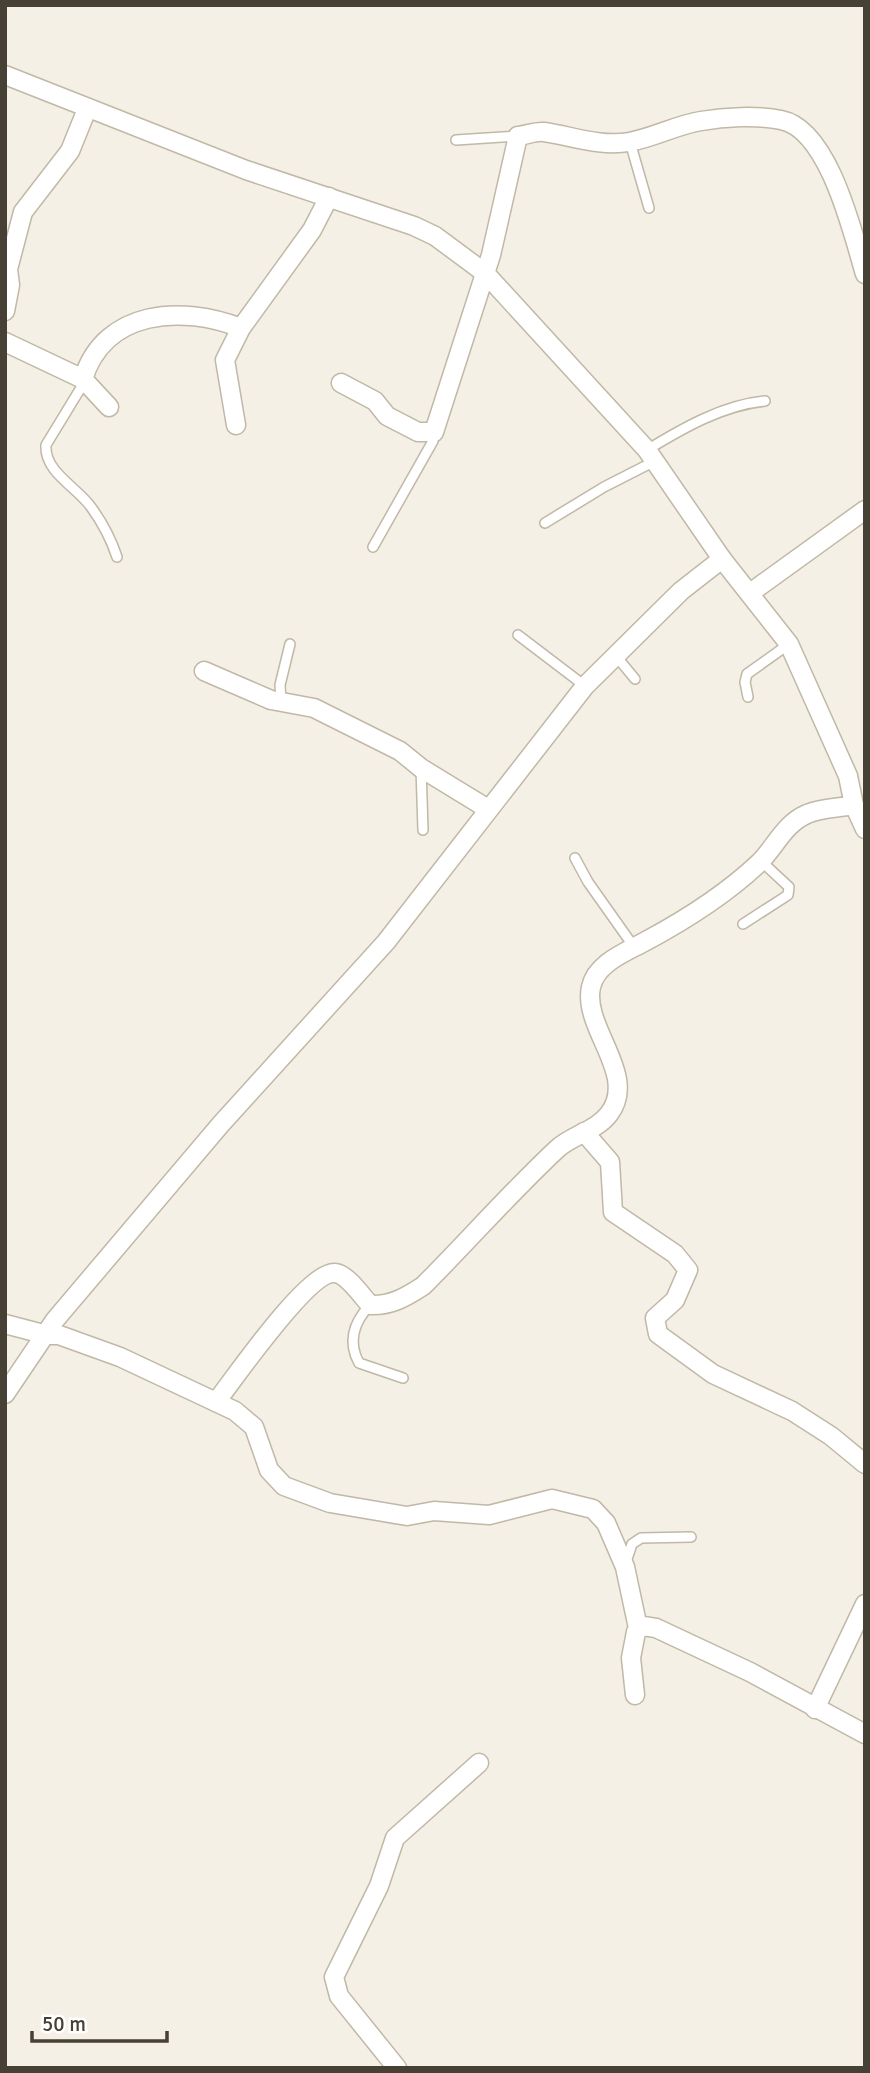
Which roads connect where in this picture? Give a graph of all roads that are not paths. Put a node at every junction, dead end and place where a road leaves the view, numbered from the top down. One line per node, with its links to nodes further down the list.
1 (5, 75): 2 (street)
2 (87, 108): 6 (street); 8 (street)
3 (517, 136): 4 (lane); 5 (street); 9 (street)
4 (456, 140)
5 (630, 142): 7 (lane); 10 (street)
6 (329, 197): 9 (street); 12 (street)
7 (649, 208)
8 (6, 269): 11 (street)
9 (485, 273): 19 (street); 20 (street)
10 (865, 274)
11 (5, 311)
12 (241, 328): 14 (street); 18 (street)
13 (5, 341): 14 (street)
14 (84, 380): 17 (street); 24 (lane)
15 (341, 383): 19 (street)
16 (765, 401): 20 (lane)
17 (109, 407)
18 (236, 425)
19 (434, 432): 23 (lane)
20 (651, 456): 22 (lane); 25 (street)
21 (865, 510): 26 (street)
22 (545, 523)
23 (373, 547)
24 (117, 557)
25 (722, 559): 26 (street); 30 (street)
26 (750, 593): 29 (street)
27 (518, 635): 33 (lane)
28 (290, 644): 35 (lane)
29 (789, 644): 34 (lane); 37 (street)
30 (616, 656): 32 (lane); 33 (street)
31 (204, 671): 35 (street)
32 (635, 679)
33 (585, 686): 38 (street)
34 (748, 697)
35 (281, 701): 36 (street)
36 (421, 768): 38 (street); 39 (lane)
37 (854, 805): 40 (street); 42 (street)
38 (488, 809): 48 (street)
39 (424, 830)
40 (865, 830)
41 (575, 858): 44 (lane)
42 (761, 861): 43 (lane); 44 (street)
43 (743, 923)
44 (634, 947): 45 (street)
45 (584, 1132): 46 (street); 52 (street)
46 (370, 1305): 49 (lane); 51 (street)
47 (5, 1324): 48 (street)
48 (47, 1335): 50 (street); 51 (street)
49 (403, 1378)
50 (5, 1394)
51 (216, 1402): 54 (street)
52 (865, 1465)
53 (691, 1537): 54 (lane)
54 (625, 1567): 56 (street)
55 (865, 1604): 58 (street)
56 (638, 1628): 57 (street); 58 (street)
57 (635, 1695)
58 (815, 1709): 59 (street)
59 (865, 1734)
60 (480, 1763): 61 (street)
61 (397, 2068)

